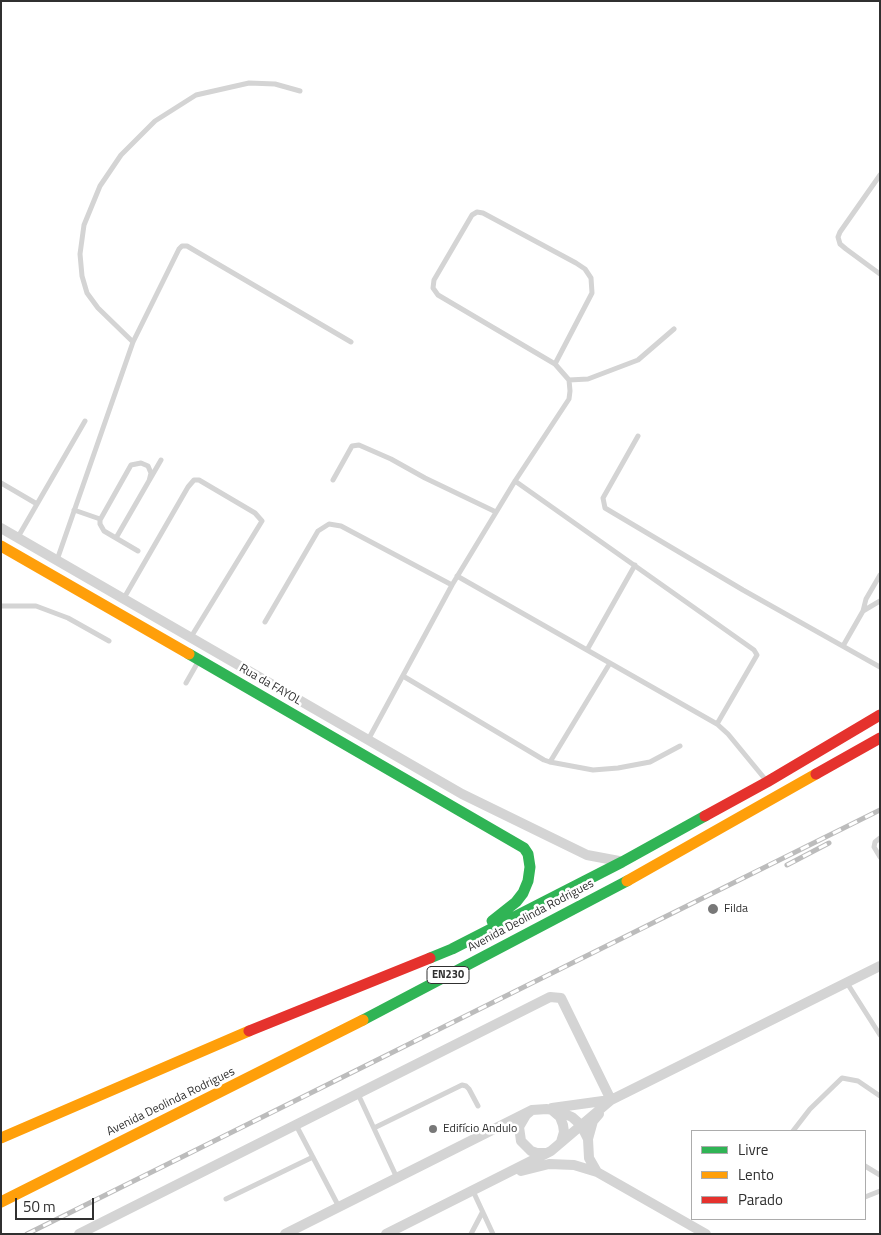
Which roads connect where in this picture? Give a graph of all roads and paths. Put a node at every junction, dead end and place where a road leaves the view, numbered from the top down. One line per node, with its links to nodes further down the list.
1 (300, 91): 5 (lane)
2 (880, 175): 3 (lane)
3 (880, 274)
4 (674, 329): 8 (lane)
5 (133, 342): 6 (lane); 17 (lane)
6 (351, 342)
7 (555, 364): 7 (lane); 8 (lane)
8 (569, 380): 14 (lane)
9 (85, 420): 16 (lane)
10 (638, 436): 37 (lane)
11 (161, 460): 13 (lane)
12 (332, 480): 18 (lane)
13 (149, 481): 19 (lane); 22 (lane)
14 (515, 481): 18 (lane); 26 (lane)
15 (1, 483): 16 (lane)
16 (37, 504): 21 (lane)
17 (74, 510): 19 (lane); 25 (lane)
18 (496, 512): 28 (lane)
19 (100, 519): 22 (lane)
20 (1, 528): 21 (street, Rua da FAYOL)
21 (18, 537): 25 (street, Rua da FAYOL)
22 (116, 538): 24 (lane)
23 (1, 546): 39 (main road, Rua da FAYOL)
24 (138, 551)
25 (57, 560): 30 (street, Rua da FAYOL)
26 (635, 565): 38 (lane); 45 (lane)
27 (880, 575): 33 (lane)
28 (457, 576): 29 (lane); 38 (lane)
29 (452, 585): 34 (lane); 42 (lane)
30 (124, 598): 35 (street, Rua da FAYOL); 35 (lane)
31 (880, 601): 33 (lane)
32 (1, 606): 36 (lane)
33 (863, 611): 37 (lane)
34 (266, 622)
35 (191, 638): 47 (street, Rua da FAYOL)
36 (109, 641)
37 (843, 646): 41 (lane)
38 (587, 650): 40 (lane)
39 (199, 660): 43 (lane); 54 (main road, Rua da FAYOL)
40 (610, 663): 45 (lane); 49 (lane)
41 (878, 664)
42 (403, 676): 47 (lane); 49 (lane)
43 (186, 683)
44 (880, 716): 50 (main road, Avenida Deolinda Rodrigues / EN230)
45 (718, 724): 50 (lane)
46 (880, 738): 81 (main road, Avenida Deolinda Rodrigues / EN230)
47 (368, 740): 53 (street, Rua da FAYOL)
48 (680, 746): 49 (lane)
49 (550, 762)
50 (767, 782): 53 (main road, Avenida Deolinda Rodrigues / EN230)
51 (880, 838): 52 (lane)
52 (880, 857)
53 (622, 862): 54 (main road, Avenida Deolinda Rodrigues / EN230)
54 (452, 949): 68 (main road, Avenida Deolinda Rodrigues / EN230)
55 (880, 966): 56 (street)
56 (846, 982): 57 (lane); 60 (street)
57 (880, 1035)
58 (358, 1094): 60 (street); 64 (street); 66 (lane)
59 (880, 1096): 67 (lane)
60 (611, 1100): 62 (street); 65 (street); 69 (street)
61 (478, 1106): 66 (lane)
62 (547, 1109): 63 (street); 65 (street); 70 (street)
63 (532, 1110): 70 (street); 76 (street)
64 (296, 1125): 71 (lane); 85 (street)
65 (581, 1125): 69 (street); 70 (street)
66 (374, 1128): 76 (lane)
67 (794, 1130)
68 (1, 1138)
69 (588, 1139): 73 (street)
70 (554, 1149): 75 (street)
71 (313, 1157): 80 (lane); 82 (lane)
72 (866, 1167): 74 (lane)
73 (597, 1172): 75 (street); 90 (street)
74 (880, 1176)
75 (498, 1177): 77 (street)
76 (398, 1178): 82 (street)
77 (473, 1190): 83 (lane); 87 (street)
78 (880, 1191): 79 (lane)
79 (866, 1197)
80 (226, 1199)
81 (3, 1200)
82 (339, 1207): 84 (street)
83 (482, 1212): 88 (lane); 89 (lane)
84 (301, 1230): 86 (street)
85 (79, 1234)
86 (285, 1234)
87 (386, 1234)
88 (471, 1234)
89 (493, 1234)
90 (706, 1234)

